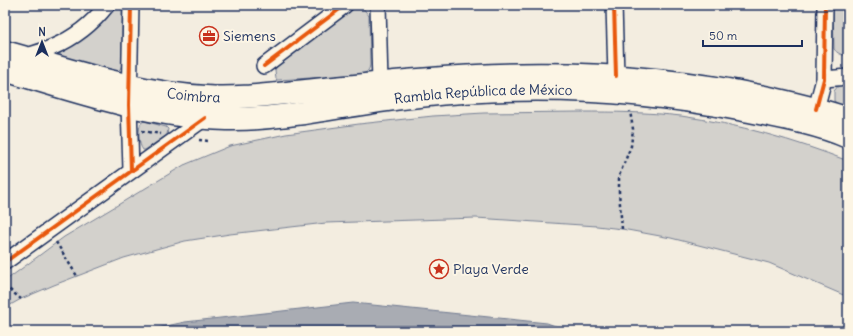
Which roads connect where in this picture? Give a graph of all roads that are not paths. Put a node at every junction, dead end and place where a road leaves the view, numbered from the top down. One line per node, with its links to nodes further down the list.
1 (107, 5): 7 (street)
2 (131, 5): 14 (street)
3 (345, 5): 8 (street)
4 (378, 5): 13 (street)
5 (614, 5): 10 (street)
6 (825, 5): 12 (street)
7 (14, 54): 14 (main road, Coimbra)
8 (264, 66)
9 (5, 70): 14 (main road, Coimbra)
10 (616, 76): 13 (main road, Rambla República de México); 16 (main road, Rambla República de México)
11 (848, 77): 12 (street)
12 (824, 79): 16 (street)
13 (380, 84): 15 (main road, Rambla República de México)
14 (130, 95): 15 (main road, Coimbra); 17 (main road, Coimbra); 20 (street)
15 (259, 96)
16 (816, 109): 18 (main road, Rambla República de México)
17 (205, 118): 19 (main road, Rambla República de México); 20 (street)
18 (848, 119)
19 (848, 137)
20 (132, 170): 21 (street)
21 (5, 262)

